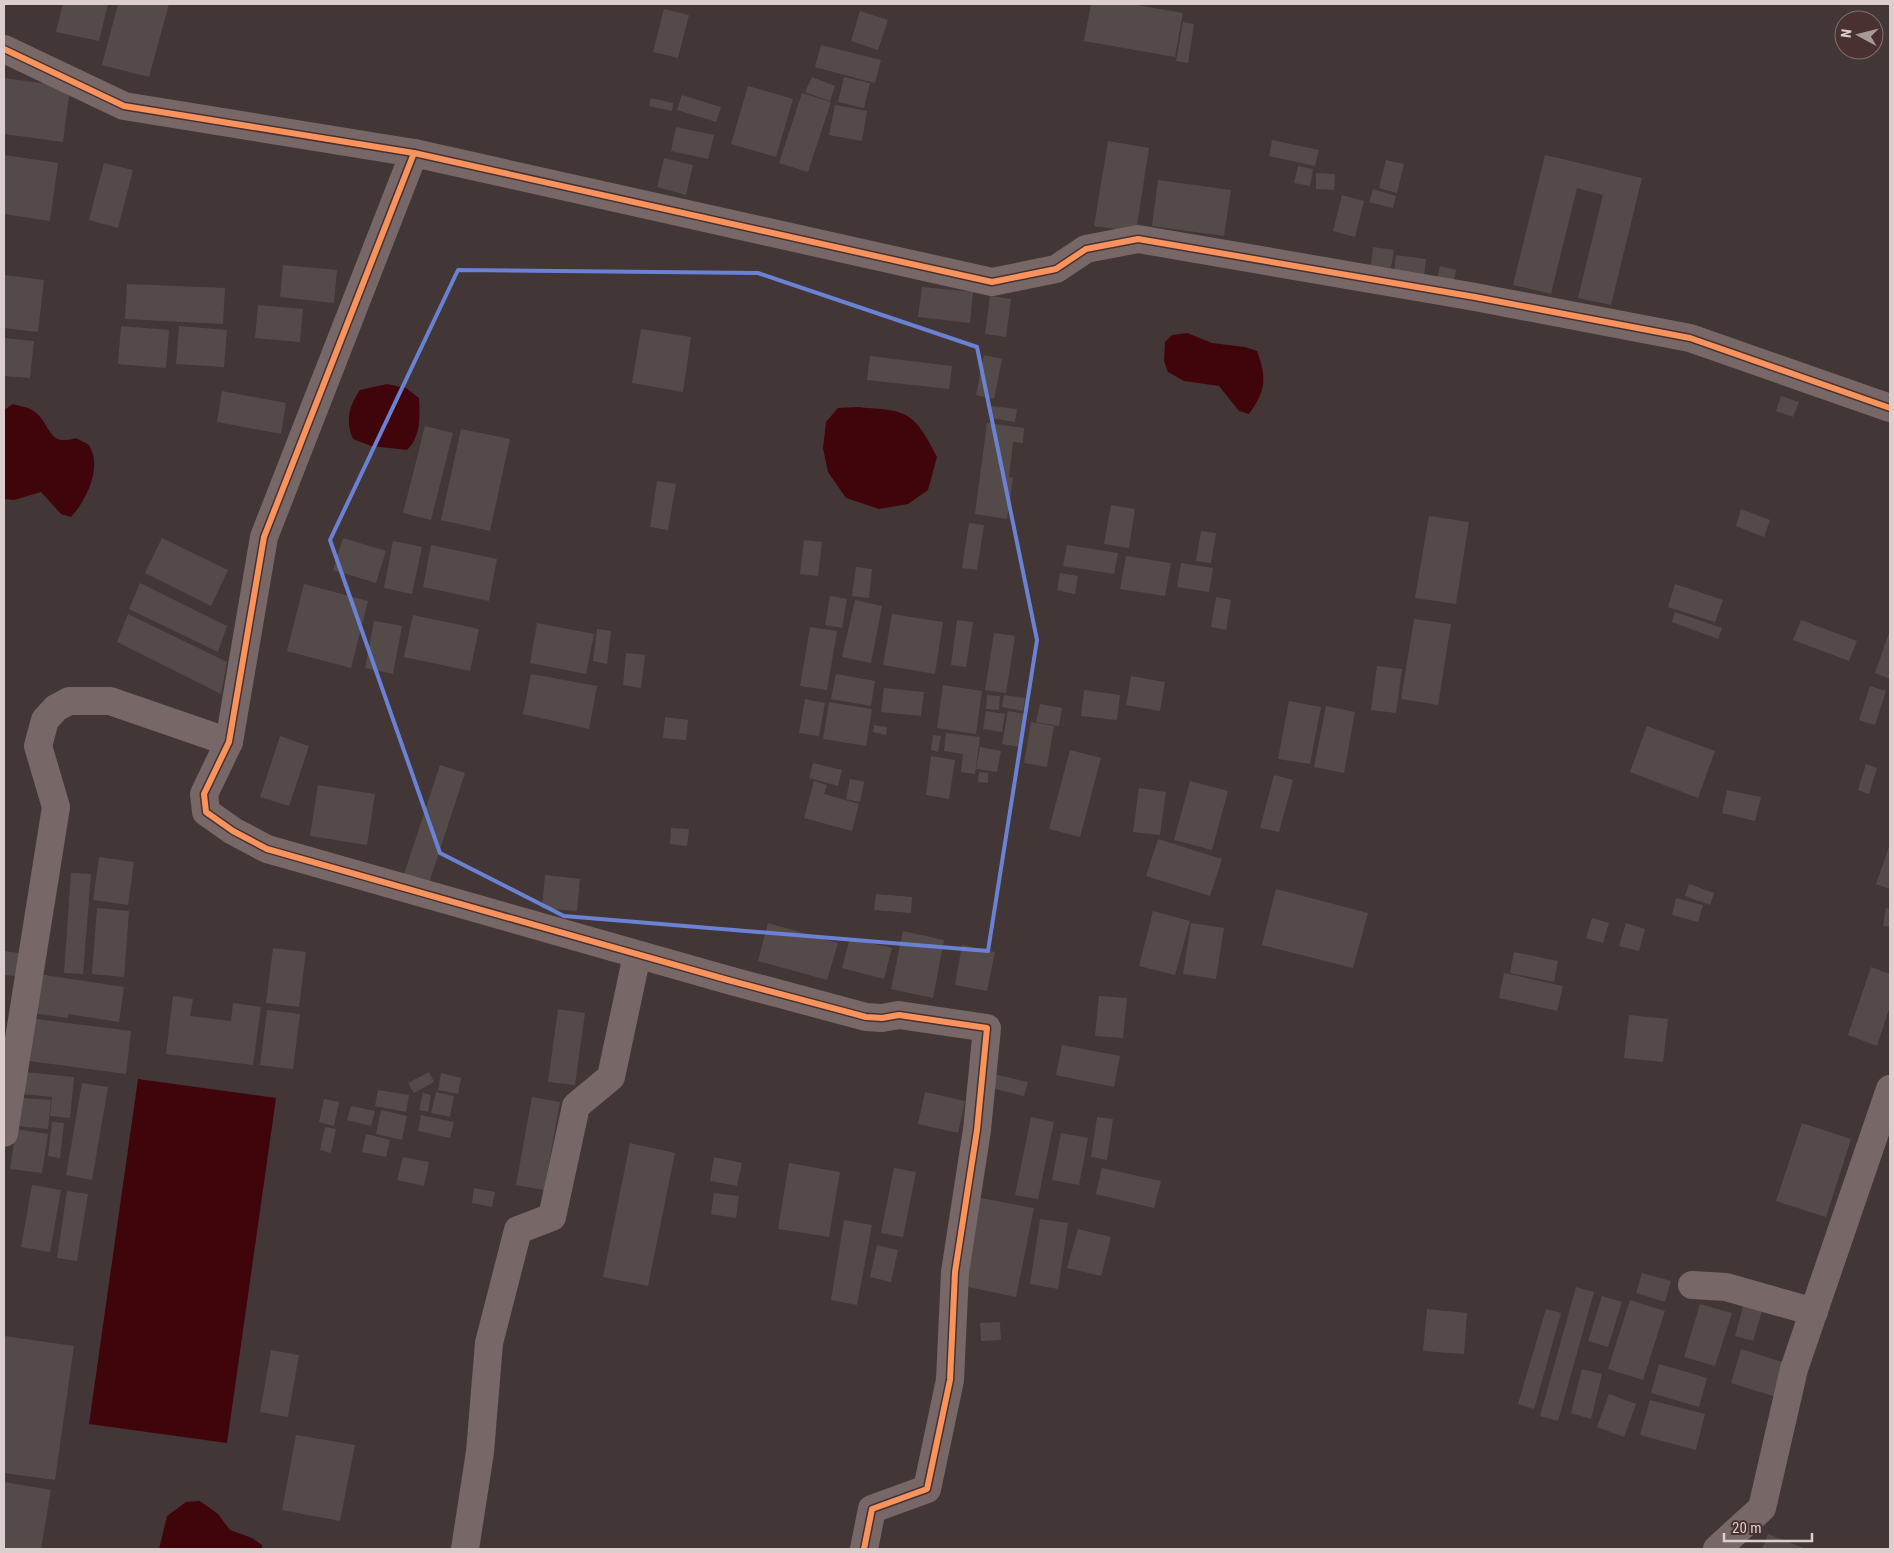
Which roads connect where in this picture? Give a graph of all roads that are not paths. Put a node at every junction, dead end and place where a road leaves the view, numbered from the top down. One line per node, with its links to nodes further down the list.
1 (4, 49): 2 (street)
2 (414, 153): 3 (street); 4 (street)
3 (1890, 408)
4 (229, 742): 5 (street); 7 (street)
5 (638, 955): 10 (street); 11 (street)
6 (1890, 1089): 9 (street)
7 (4, 1133)
8 (1692, 1285): 9 (street)
9 (1814, 1312): 12 (street)
10 (465, 1549)
11 (864, 1549)
12 (1716, 1549)

